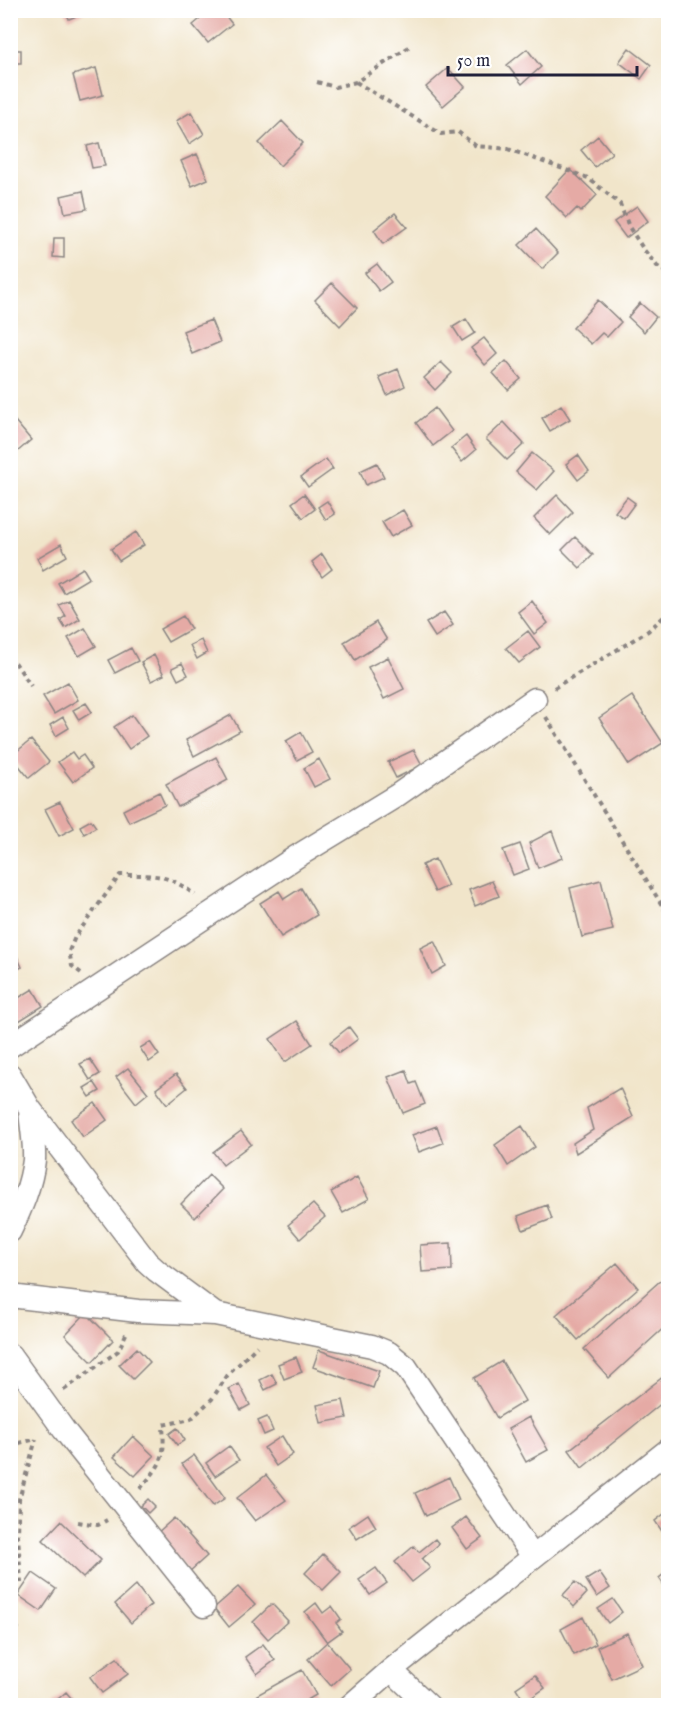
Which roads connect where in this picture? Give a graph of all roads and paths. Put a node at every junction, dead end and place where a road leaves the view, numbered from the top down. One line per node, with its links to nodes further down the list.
1 (412, 45): 3 (path)
2 (317, 82): 3 (path)
3 (356, 82): 4 (path)
4 (669, 274)
5 (669, 613): 8 (path)
6 (10, 655): 7 (path)
7 (31, 686)
8 (535, 699): 9 (path); 10 (street)
9 (669, 915)
10 (200, 922): 11 (street); 11 (path)
11 (78, 1000): 12 (street)
12 (10, 1046)
13 (10, 1075): 14 (street)
14 (30, 1109): 15 (street); 18 (street)
15 (10, 1232)
16 (10, 1296): 17 (street)
17 (138, 1311): 18 (street); 21 (path)
18 (215, 1314): 19 (street)
19 (278, 1328): 24 (path); 26 (street)
20 (10, 1355): 21 (street)
21 (46, 1403): 24 (street)
22 (36, 1439): 27 (path)
23 (669, 1450): 26 (street)
24 (125, 1506): 25 (path); 28 (street)
25 (78, 1522)
26 (533, 1557): 29 (street)
27 (21, 1583)
28 (204, 1606)
29 (391, 1670): 30 (street); 31 (street)
30 (350, 1706)
31 (429, 1706)

